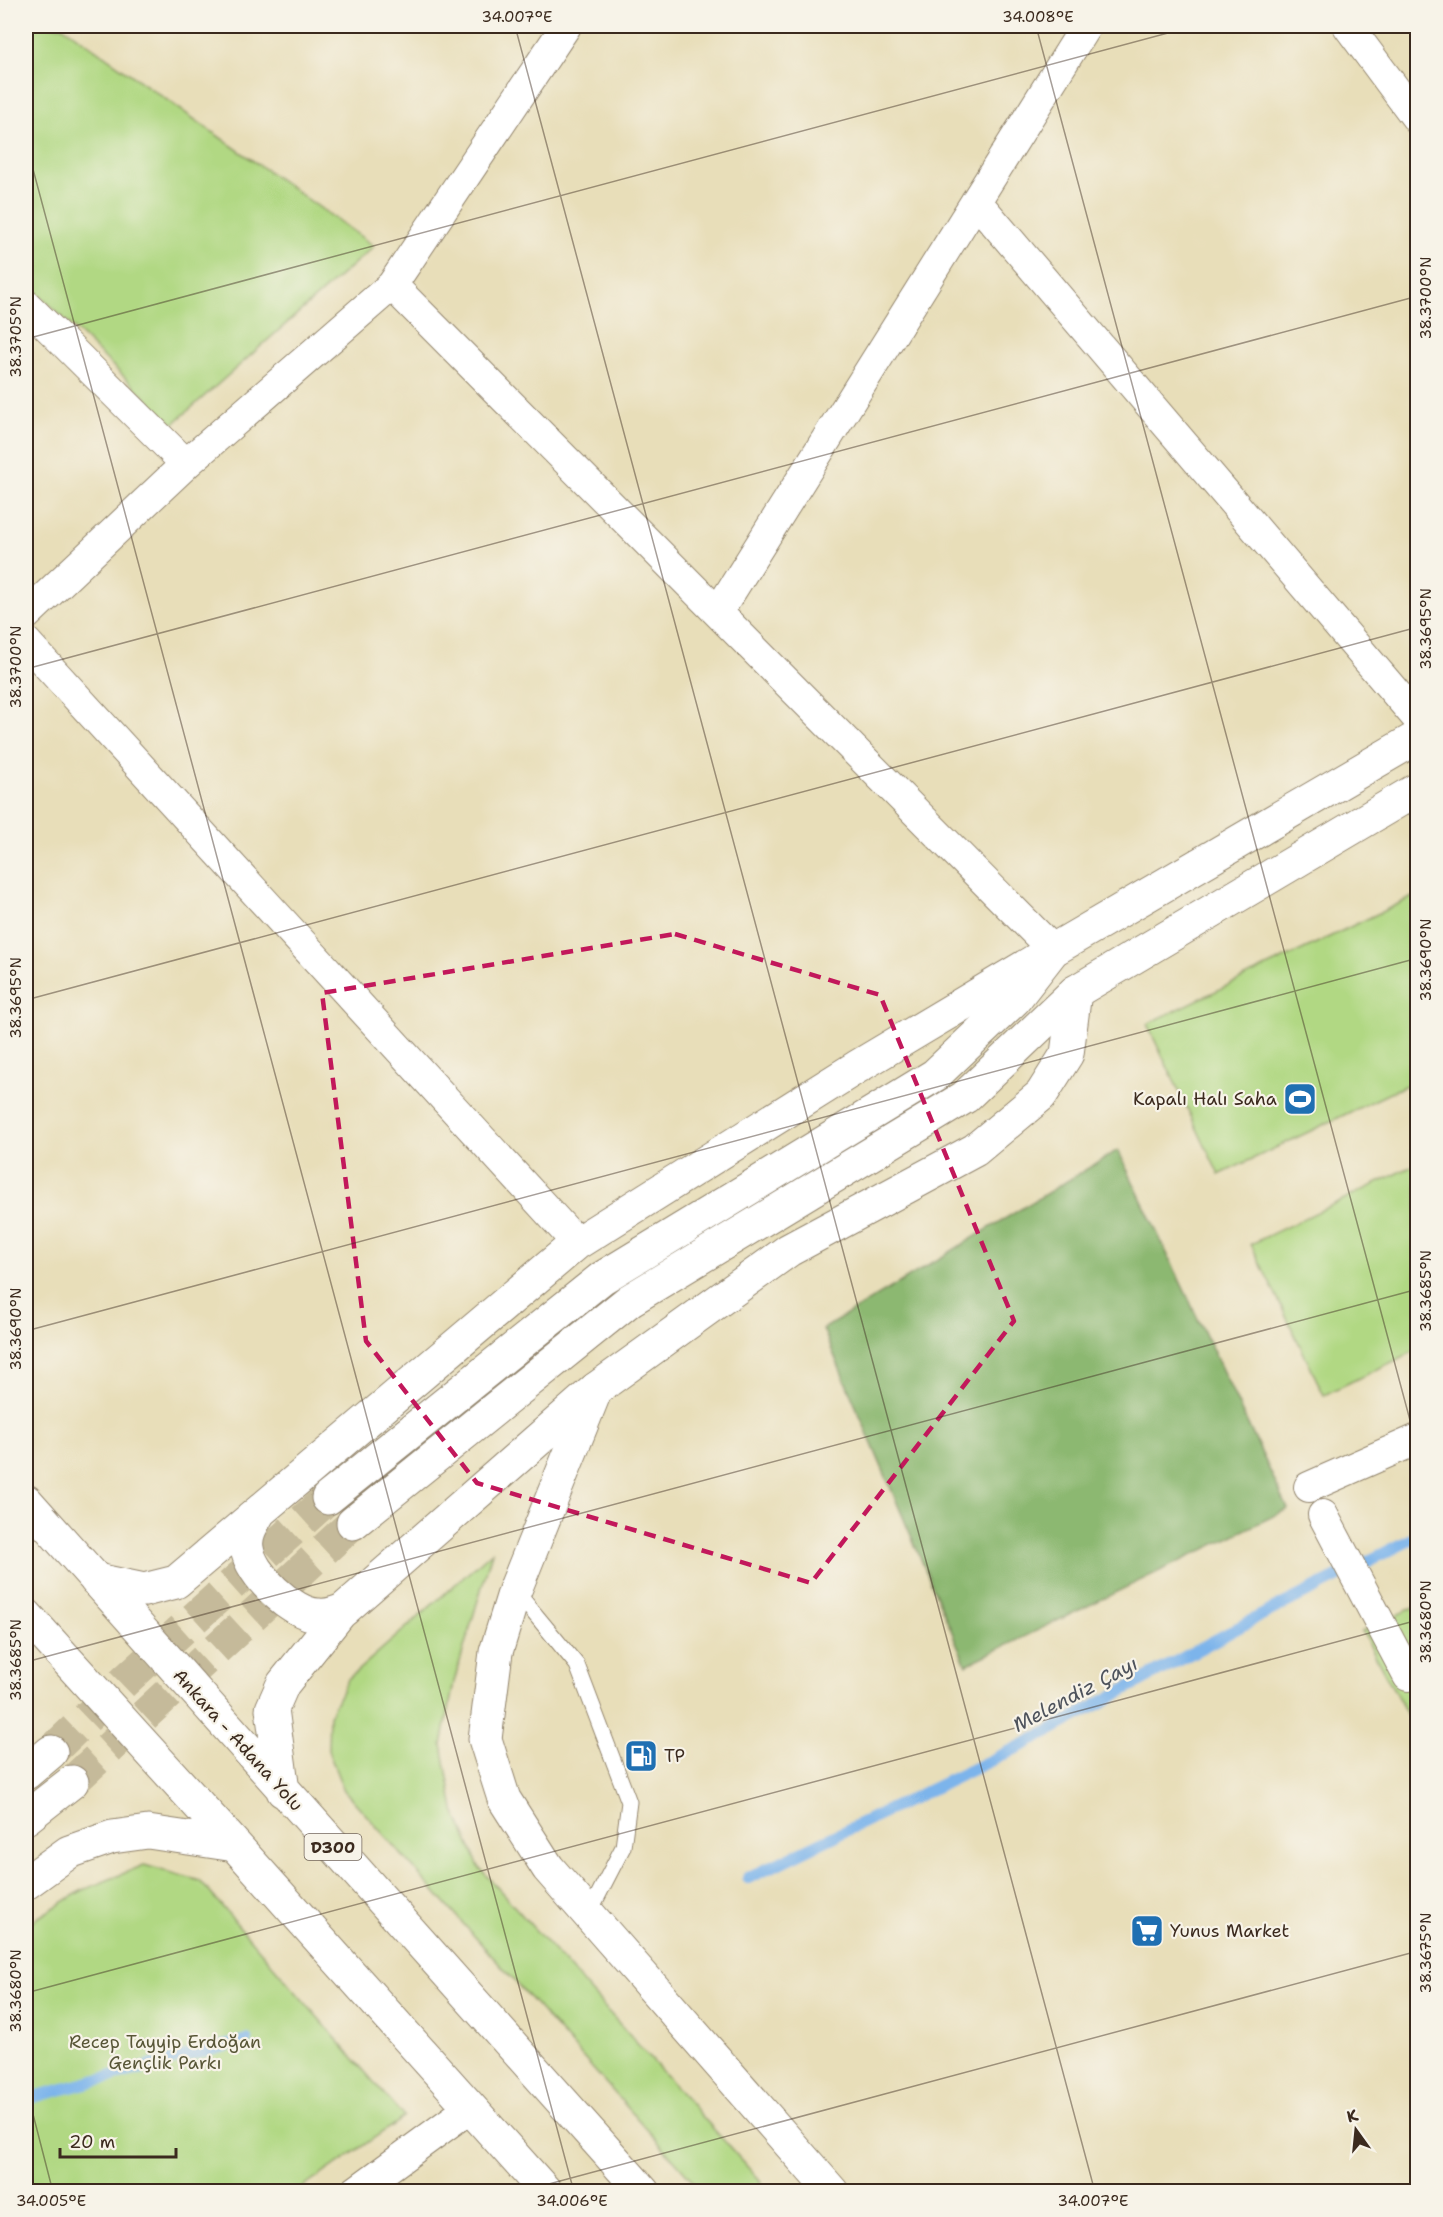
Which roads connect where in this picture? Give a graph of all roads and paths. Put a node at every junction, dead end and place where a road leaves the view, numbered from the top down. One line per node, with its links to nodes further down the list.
1 (566, 26): 6 (street)
2 (1086, 26): 5 (street)
3 (1348, 26): 4 (street)
4 (1418, 120)
5 (976, 201): 9 (street); 12 (street)
6 (392, 285): 8 (street); 9 (street)
7 (26, 305): 8 (street)
8 (186, 464): 10 (street)
9 (718, 612): 15 (street)
10 (26, 615)
11 (26, 642): 17 (street)
12 (1418, 719)
13 (1418, 737): 15 (main road)
14 (1418, 789): 16 (main road)
15 (1053, 950): 17 (main road); 21 (main road)
16 (1075, 992): 18 (main road); 25 (main road)
17 (577, 1243): 23 (main road)
18 (596, 1389): 27 (main road); 28 (main road)
19 (1418, 1439): 20 (street)
20 (1309, 1487)
21 (328, 1497)
22 (26, 1502): 26 (main road, Ankara - Adana Yolu / D300)
23 (258, 1514): 26 (main road); 28 (main road)
24 (1323, 1515): 30 (street)
25 (353, 1523)
26 (96, 1580): 34 (main road, Ankara - Adana Yolu / D300)
27 (515, 1590): 38 (main road); 38 (lane)
28 (345, 1609): 34 (main road)
29 (26, 1615): 36 (main road)
30 (1408, 1676)
31 (51, 1752): 32 (main road)
32 (26, 1773)
33 (72, 1782): 35 (main road)
34 (283, 1791): 42 (main road, Ankara - Adana Yolu / D300)
35 (26, 1818)
36 (235, 1845): 37 (main road); 39 (main road)
37 (26, 1882)
38 (589, 1913): 43 (main road)
39 (471, 2107): 40 (street); 41 (main road)
40 (355, 2192)
41 (546, 2192)
42 (643, 2192)
43 (832, 2192)

